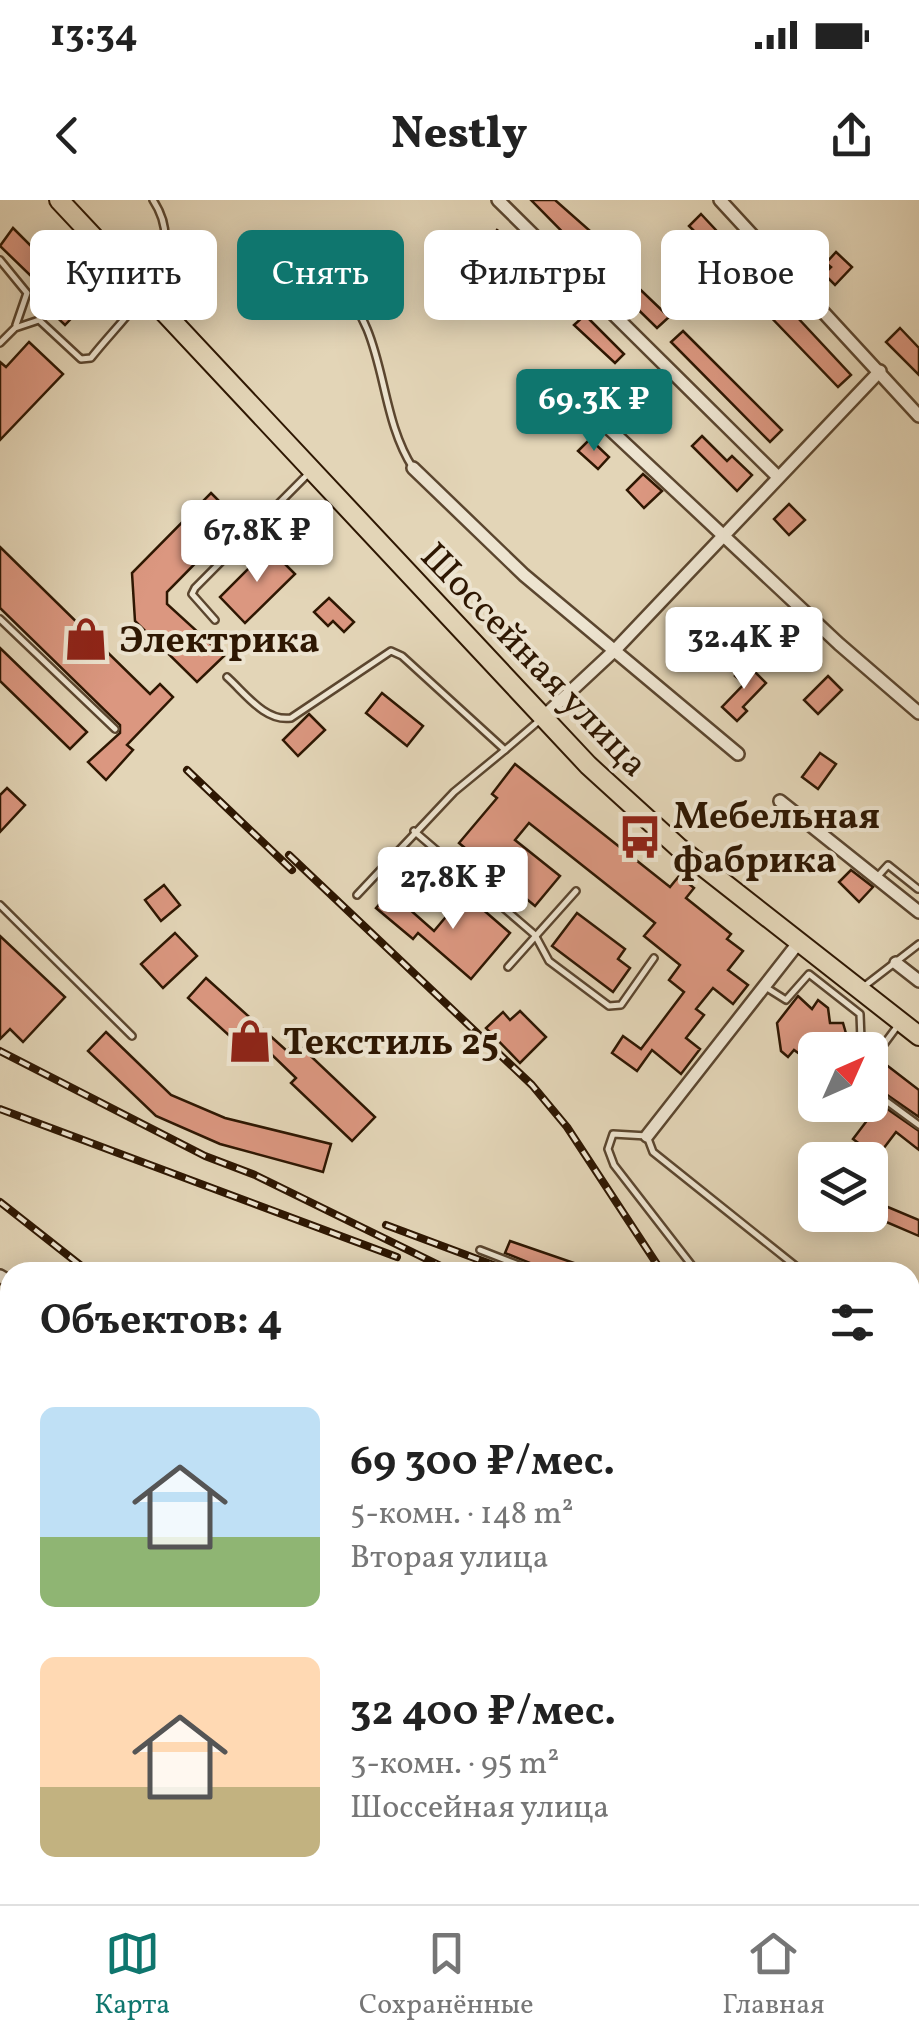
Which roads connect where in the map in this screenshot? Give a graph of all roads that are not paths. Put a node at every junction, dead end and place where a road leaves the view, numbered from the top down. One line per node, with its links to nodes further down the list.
1 (59, 200): 5 (main road, Шоссейная улица)
2 (152, 200): 6 (lane)
3 (498, 200): 20 (street)
4 (720, 200): 15 (street)
5 (88, 230)
6 (163, 230)
7 (0, 260): 13 (lane)
8 (39, 320): 13 (lane)
9 (39, 320): 10 (lane)
10 (122, 320)
11 (173, 320): 19 (main road, Шоссейная улица)
12 (365, 320): 18 (lane)
13 (15, 328): 14 (lane)
14 (0, 344)
15 (880, 371): 16 (street); 20 (street)
16 (919, 416)
17 (601, 421): 21 (street)
18 (413, 468): 24 (street, Шоссейная улица)
19 (311, 470): 23 (lane); 27 (main road, Шоссейная улица)
20 (777, 476): 21 (street)
21 (722, 536): 24 (street); 26 (street)
22 (0, 618): 28 (lane)
23 (215, 620)
24 (615, 650): 27 (street); 30 (street, Шоссейная улица)
25 (227, 677): 29 (lane)
26 (919, 713)
27 (542, 718): 29 (lane); 40 (main road, Шоссейная улица)
28 (115, 729)
29 (505, 750): 32 (lane)
30 (738, 754)
31 (780, 801): 33 (street)
32 (414, 831): 36 (lane); 39 (lane)
33 (876, 878): 34 (lane); 38 (street)
34 (918, 888)
35 (576, 891): 39 (lane)
36 (357, 896)
37 (0, 905): 50 (lane)
38 (919, 912)
39 (535, 934): 42 (lane); 44 (lane)
40 (799, 942): 46 (street); 47 (main road, Шоссейная улица)
41 (919, 944): 43 (lane)
42 (654, 958)
43 (896, 963): 45 (street); 47 (lane)
44 (508, 967)
45 (919, 981)
46 (765, 986): 49 (lane); 55 (street)
47 (859, 990): 48 (main road, Шоссейная улица)
48 (900, 1022): 51 (main road, Шоссейная улица); 52 (lane)
49 (861, 1032)
50 (132, 1036)
51 (919, 1036)
52 (888, 1039)
53 (888, 1102): 54 (lane)
54 (919, 1125)
55 (647, 1136): 58 (lane); 59 (lane)
56 (480, 1250): 57 (lane)
57 (511, 1262)
58 (689, 1262)
59 (790, 1262)

